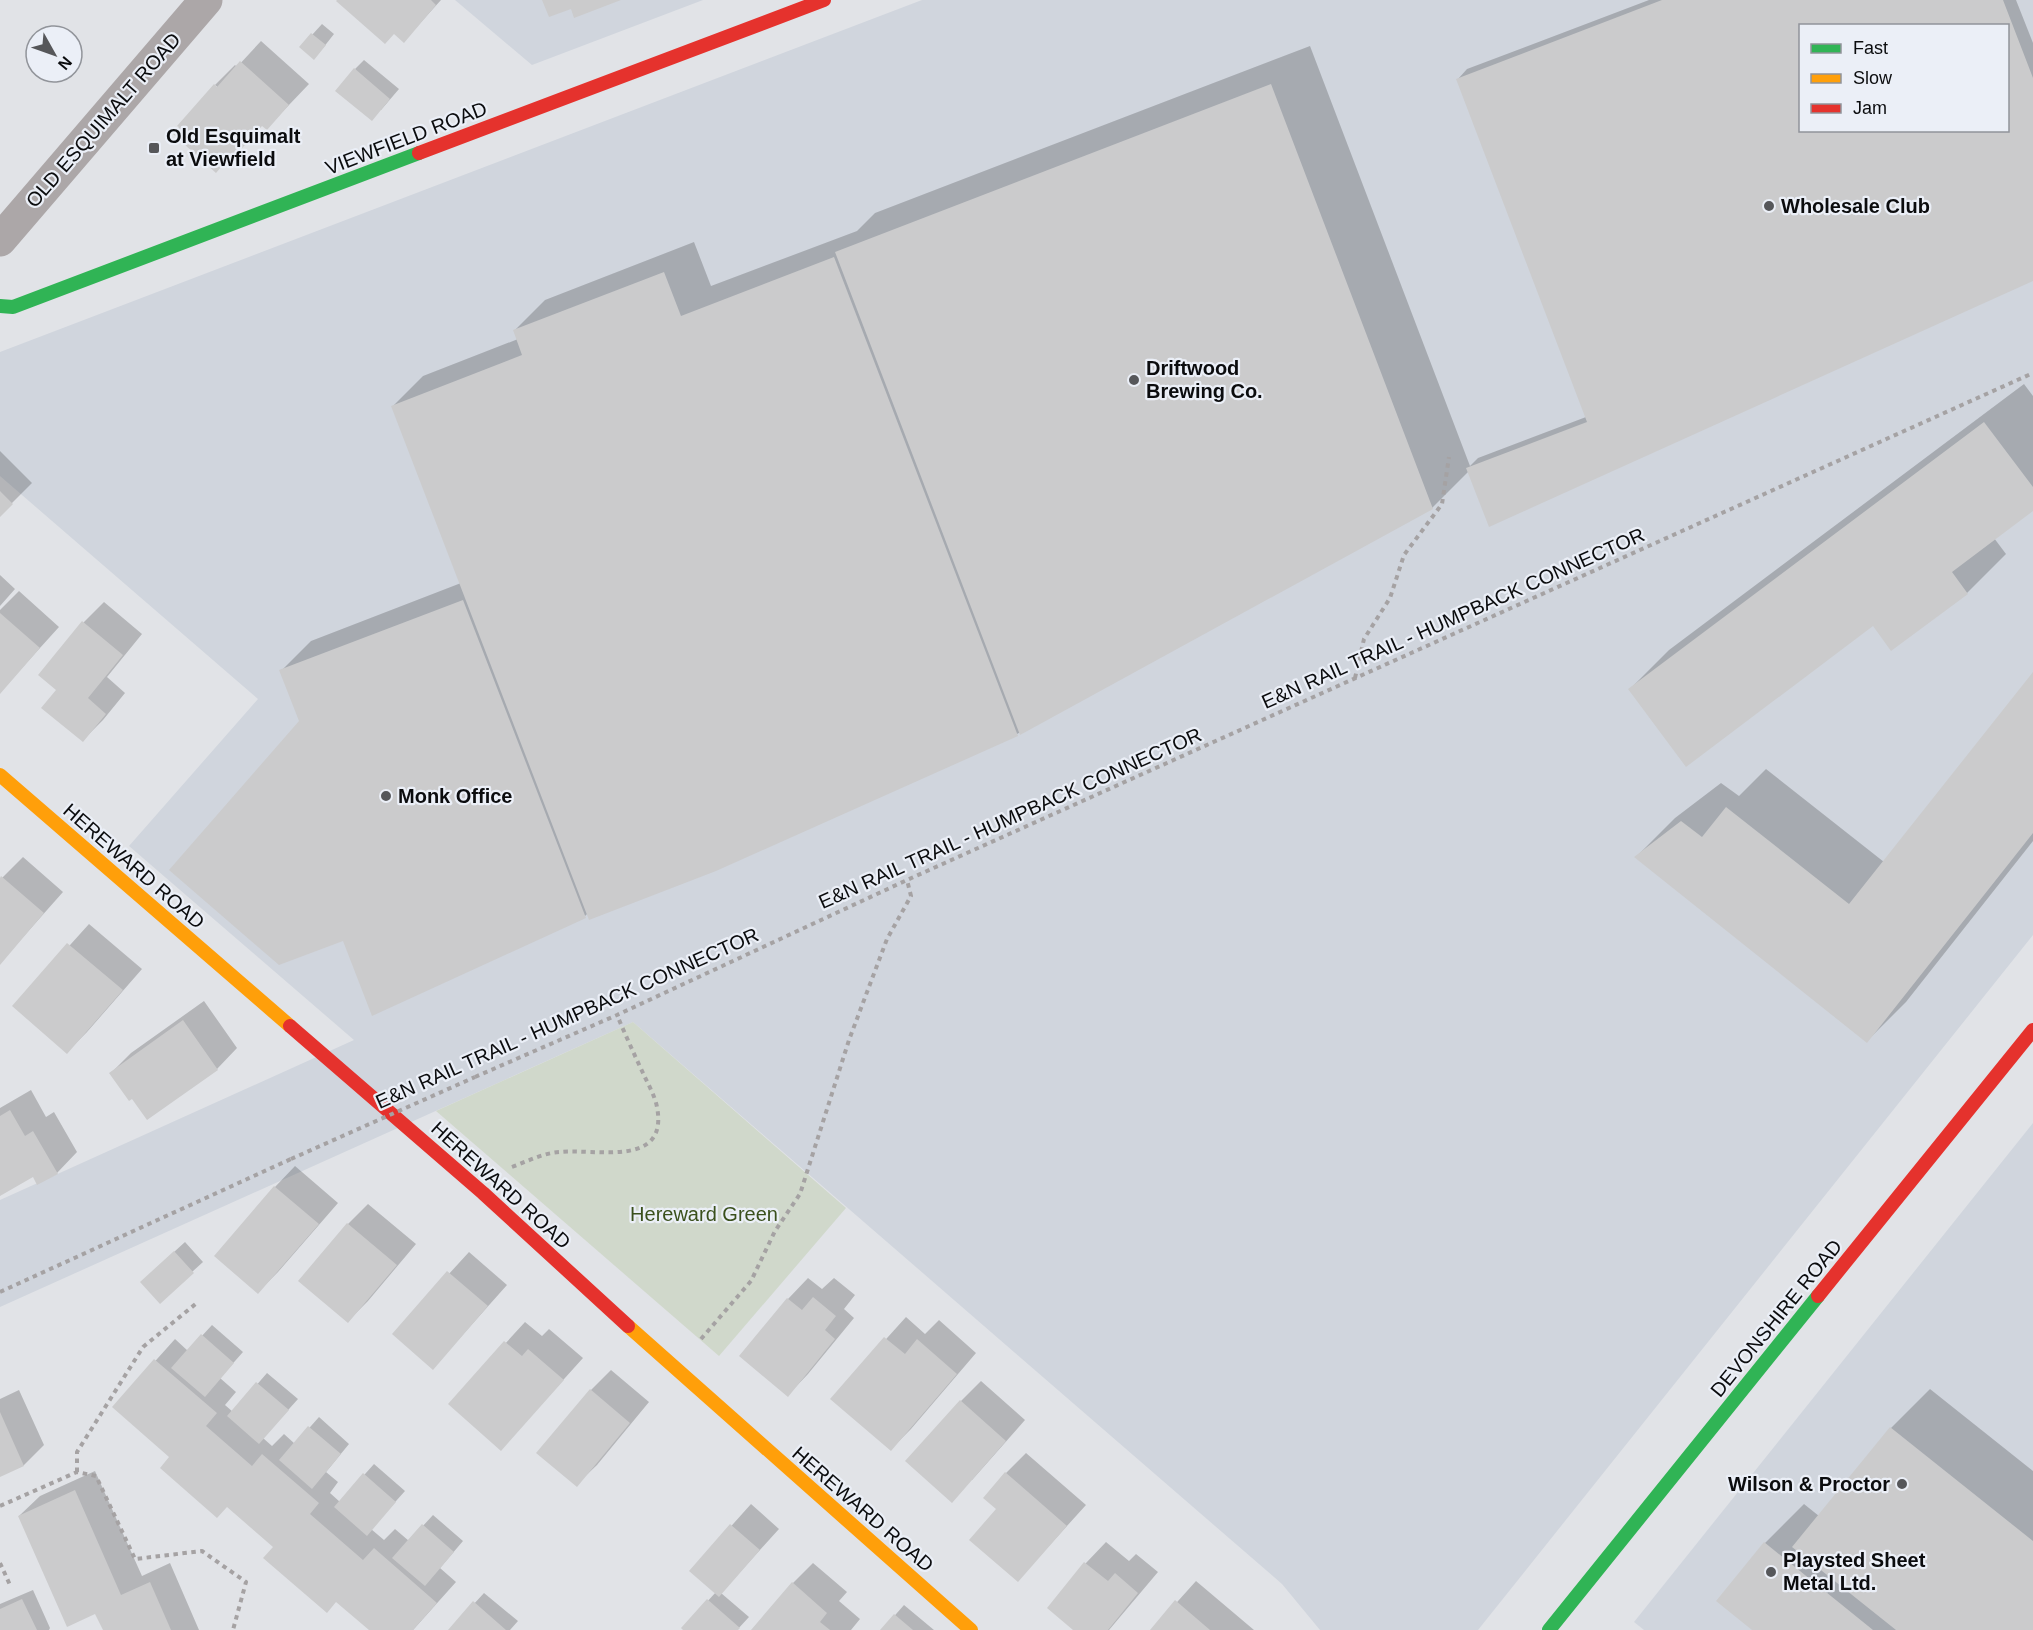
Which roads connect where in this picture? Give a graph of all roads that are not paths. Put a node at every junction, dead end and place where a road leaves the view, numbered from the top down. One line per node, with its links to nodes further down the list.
1 (206, 0): 3 (street, OLD ESQUIMALT ROAD)
2 (824, 0): 4 (street, VIEWFIELD ROAD)
3 (0, 240)
4 (0, 306)
5 (0, 776): 7 (street, HEREWARD ROAD)
6 (2033, 1030): 8 (street, DEVONSHIRE ROAD)
7 (971, 1630)
8 (1549, 1630)

